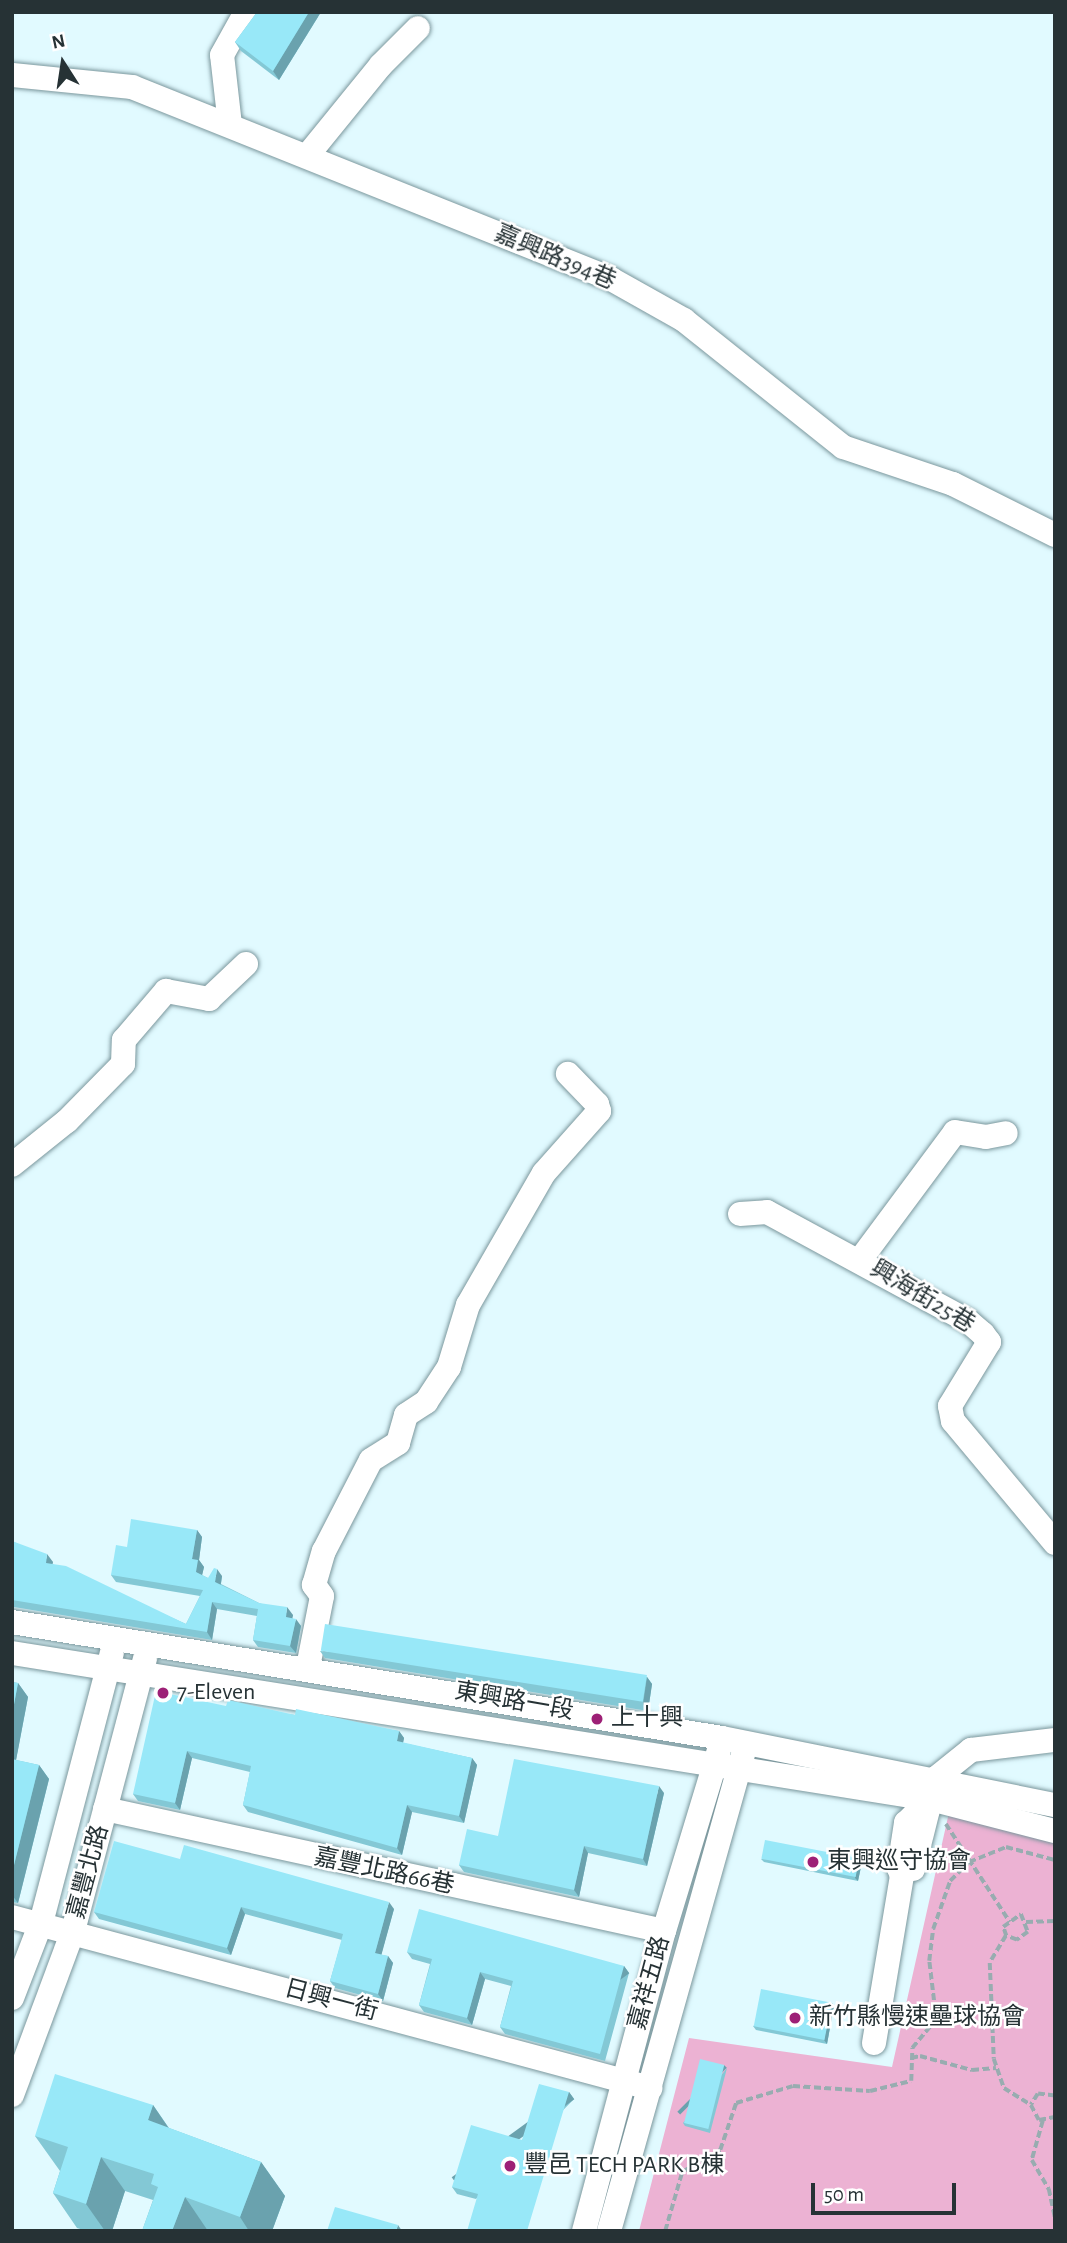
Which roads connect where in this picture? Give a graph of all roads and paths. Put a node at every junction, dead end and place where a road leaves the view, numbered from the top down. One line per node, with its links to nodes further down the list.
1 (246, 12): 4 (street)
2 (418, 28): 5 (street)
3 (12, 75): 4 (street, 嘉興路394巷)
4 (230, 125): 5 (street, 嘉興路394巷)
5 (307, 156): 6 (street, 嘉興路394巷)
6 (1055, 535)
7 (246, 964): 10 (street)
8 (568, 1074): 19 (street)
9 (1006, 1133): 12 (street)
10 (12, 1165)
11 (740, 1214): 12 (street, 興海街25巷)
12 (860, 1260): 13 (street, 興海街25巷)
13 (1055, 1542)
14 (12, 1622): 15 (street, 東興路一段)
15 (115, 1638): 16 (street, 東興路一段); 18 (street, 嘉豐北路)
16 (147, 1644): 19 (street, 東興路一段); 20 (street, 嘉豐北路)
17 (12, 1653): 18 (street, 東興路一段)
18 (109, 1667): 20 (street, 東興路一段); 34 (street, 嘉豐北路)
19 (308, 1667): 21 (street, 東興路一段)
20 (143, 1672): 23 (street, 東興路一段); 26 (street, 嘉豐北路)
21 (734, 1740): 23 (street, 嘉祥五路); 24 (street, 東興路一段)
22 (1055, 1740): 24 (street)
23 (727, 1766): 24 (street, 東興路一段); 36 (street, 嘉祥五路); 43 (street, 嘉祥五路)
24 (933, 1788): 25 (street, 東興路一段); 27 (street, 東興路一段); 29 (path); 39 (street)
25 (1055, 1805)
26 (105, 1809): 35 (street, 嘉豐北路); 36 (street, 嘉豐北路66巷)
27 (1055, 1831)
28 (1055, 1860): 29 (path)
29 (969, 1862): 32 (path); 40 (path)
30 (12, 1917): 34 (street, 日興一街)
31 (1055, 1921): 33 (path)
32 (1010, 1922): 33 (path); 37 (path)
33 (1026, 1922): 37 (path)
34 (41, 1923): 35 (street, 日興一街); 38 (street, 嘉豐北路)
35 (73, 1931): 42 (street, 日興一街); 44 (street, 嘉豐北路)
36 (664, 1931): 42 (street, 嘉祥五路)
37 (1006, 1936): 41 (path)
38 (12, 1998)
39 (874, 2043)
40 (911, 2058): 41 (path); 52 (path)
41 (996, 2068): 46 (path)
42 (624, 2081): 43 (street, 日興一街); 50 (street, 嘉祥五路)
43 (650, 2088): 51 (street, 嘉祥五路)
44 (12, 2095)
45 (1055, 2096): 46 (path)
46 (1031, 2105): 48 (path)
47 (1055, 2117): 48 (path)
48 (1044, 2121): 49 (path)
49 (1055, 2218)
50 (584, 2231)
51 (609, 2231)
52 (665, 2231)

